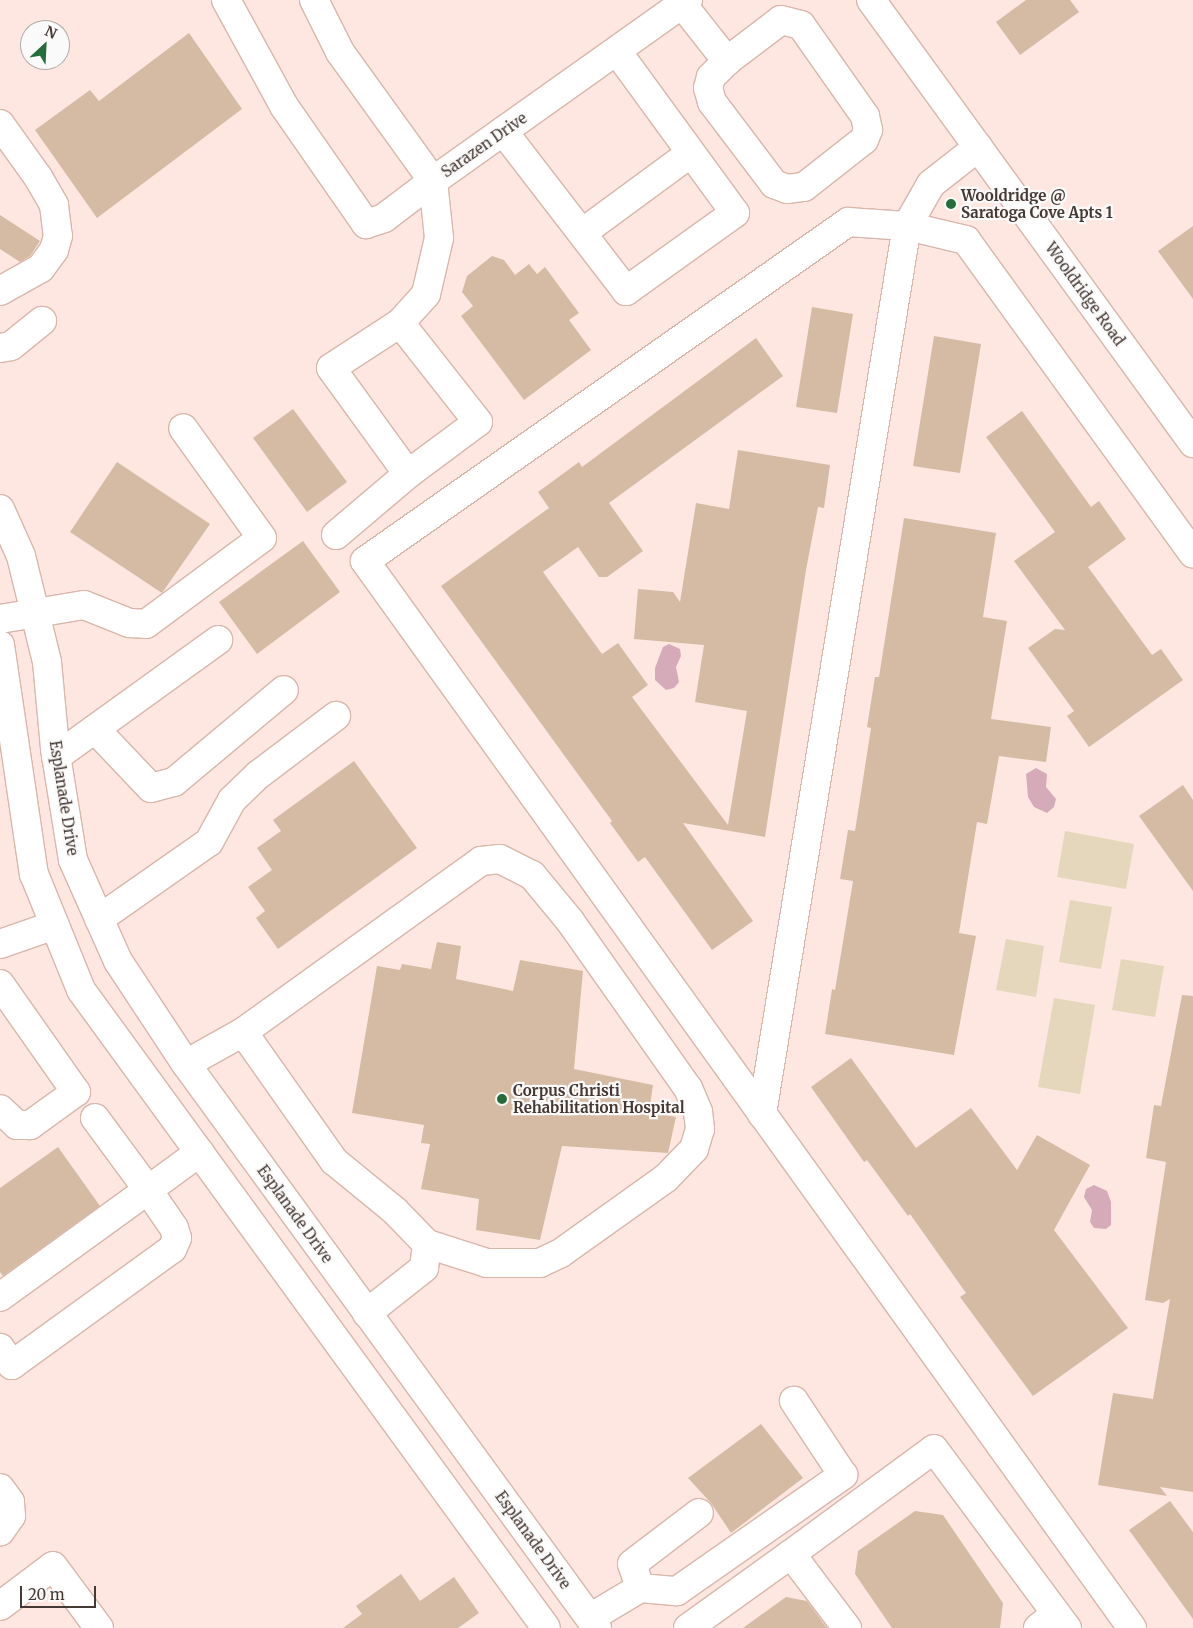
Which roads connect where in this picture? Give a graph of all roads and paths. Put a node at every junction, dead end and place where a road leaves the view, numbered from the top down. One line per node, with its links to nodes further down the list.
1 (226, 0): 11 (street)
2 (314, 0): 11 (street, Sarazen Drive)
3 (871, 0): 9 (street, Wooldridge Road)
4 (685, 2): 5 (street, Sarazen Drive); 6 (street)
5 (617, 51): 8 (street, Sarazen Drive); 10 (street)
6 (727, 61): 6 (street)
7 (0, 124): 14 (street)
8 (503, 132): 11 (street, Sarazen Drive); 13 (street)
9 (978, 147): 12 (street); 19 (street, Wooldridge Road)
10 (691, 153): 13 (street); 13 (street)
11 (434, 181): 16 (street)
12 (907, 226): 23 (street); 41 (street); 41 (street)
13 (582, 234)
14 (0, 290)
15 (42, 321): 17 (street)
16 (400, 323): 20 (street); 20 (street)
17 (0, 348)
18 (183, 428): 24 (street)
19 (1189, 429)
20 (408, 474): 22 (street)
21 (0, 509): 24 (street, Esplanade Drive)
22 (336, 535)
23 (1193, 554)
24 (35, 613): 25 (street); 32 (street, Esplanade Drive)
25 (0, 620)
26 (218, 640): 30 (street)
27 (0, 645): 31 (street)
28 (284, 690): 30 (street)
29 (336, 716): 33 (street)
30 (95, 729): 32 (street)
31 (6, 732): 34 (street)
32 (56, 757): 33 (street, Esplanade Drive)
33 (99, 919): 38 (street, Esplanade Drive)
34 (55, 925): 35 (street); 39 (street)
35 (0, 944)
36 (0, 984): 40 (street)
37 (243, 1032): 38 (street); 45 (street); 45 (street)
38 (181, 1057): 39 (street); 47 (street, Esplanade Drive)
39 (142, 1074): 43 (street)
40 (0, 1109)
41 (762, 1114): 64 (street)
42 (96, 1118): 44 (street)
43 (200, 1152): 44 (street); 51 (street)
44 (148, 1190): 46 (street); 48 (street)
45 (427, 1244): 47 (street)
46 (0, 1297)
47 (367, 1313): 49 (street, Esplanade Drive)
48 (0, 1348)
49 (415, 1378): 51 (street); 58 (street, Esplanade Drive)
50 (794, 1401): 56 (street)
51 (381, 1402): 61 (street)
52 (0, 1488): 54 (street)
53 (699, 1513): 56 (street)
54 (0, 1532)
55 (790, 1554): 59 (street); 62 (street); 63 (street)
56 (640, 1588): 58 (street)
57 (0, 1606): 60 (street)
58 (594, 1623)
59 (1054, 1623)
60 (99, 1628)
61 (546, 1628)
62 (688, 1628)
63 (847, 1628)
64 (1132, 1628)

